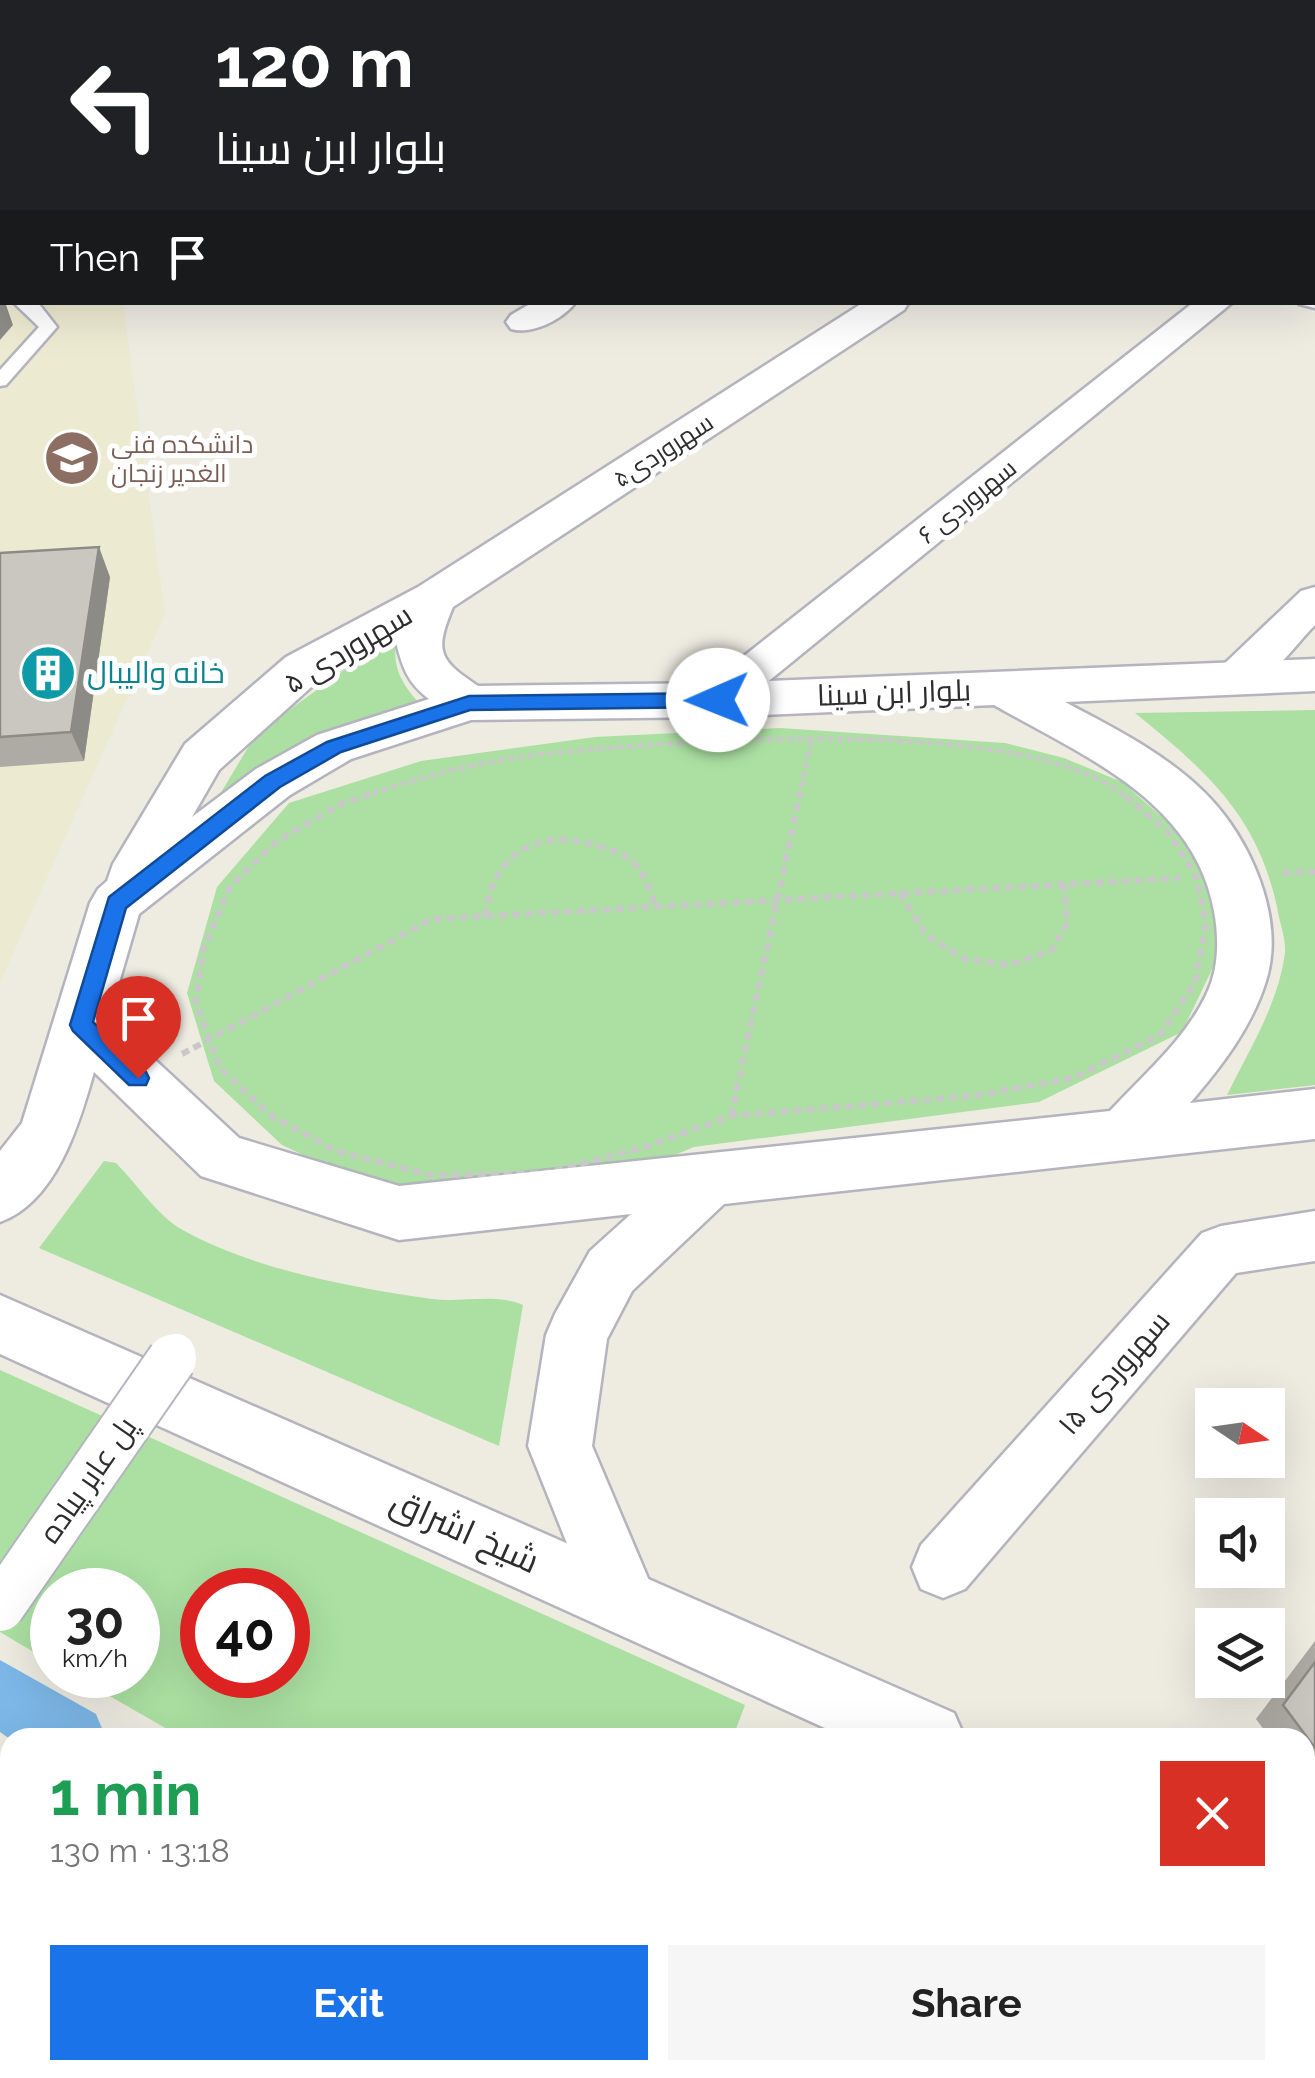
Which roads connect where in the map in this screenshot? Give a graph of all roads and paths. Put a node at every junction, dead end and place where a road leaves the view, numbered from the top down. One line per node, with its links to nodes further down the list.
1 (27, 305): 6 (lane)
2 (554, 305): 5 (street)
3 (886, 305): 7 (street, سهروردی۵)
4 (1212, 305): 12 (street, سهروردی ۶)
5 (524, 322)
6 (0, 381)
7 (434, 598): 13 (street, سهروردی ۵); 19 (street, سهروردی ۵)
8 (1315, 602): 10 (street)
9 (1315, 675): 10 (street, بلوار ابن سینا)
10 (1236, 678): 11 (street, بلوار ابن سینا)
11 (1001, 688): 12 (street, بلوار ابن سینا); 15 (street)
12 (718, 700): 13 (street, بلوار ابن سینا)
13 (469, 703): 19 (street, بلوار ابن سینا)
14 (812, 738): 15 (path); 18 (path); 23 (path)
15 (1213, 876): 16 (path); 26 (path); 27 (street)
16 (1064, 884): 17 (path); 17 (path)
17 (900, 893): 18 (path)
18 (776, 900): 20 (path); 26 (path)
19 (116, 903): 22 (street)
20 (655, 906): 21 (path); 21 (path)
21 (485, 916): 23 (path)
22 (81, 1025): 24 (street); 29 (street)
23 (207, 1040): 24 (path); 26 (path)
24 (138, 1078): 28 (street)
25 (1315, 1114): 27 (street)
26 (730, 1116)
27 (1125, 1134): 28 (street)
28 (710, 1179): 34 (street)
29 (0, 1196)
30 (1315, 1236): 33 (street, سهروردی ۱۵)
31 (0, 1324): 34 (street, شیخ اشراق)
32 (176, 1353): 35 (street, پل عابر پیاده, bridge)
33 (944, 1567)
34 (624, 1602): 36 (street, شیخ اشراق)
35 (0, 1606)
36 (907, 1728)

